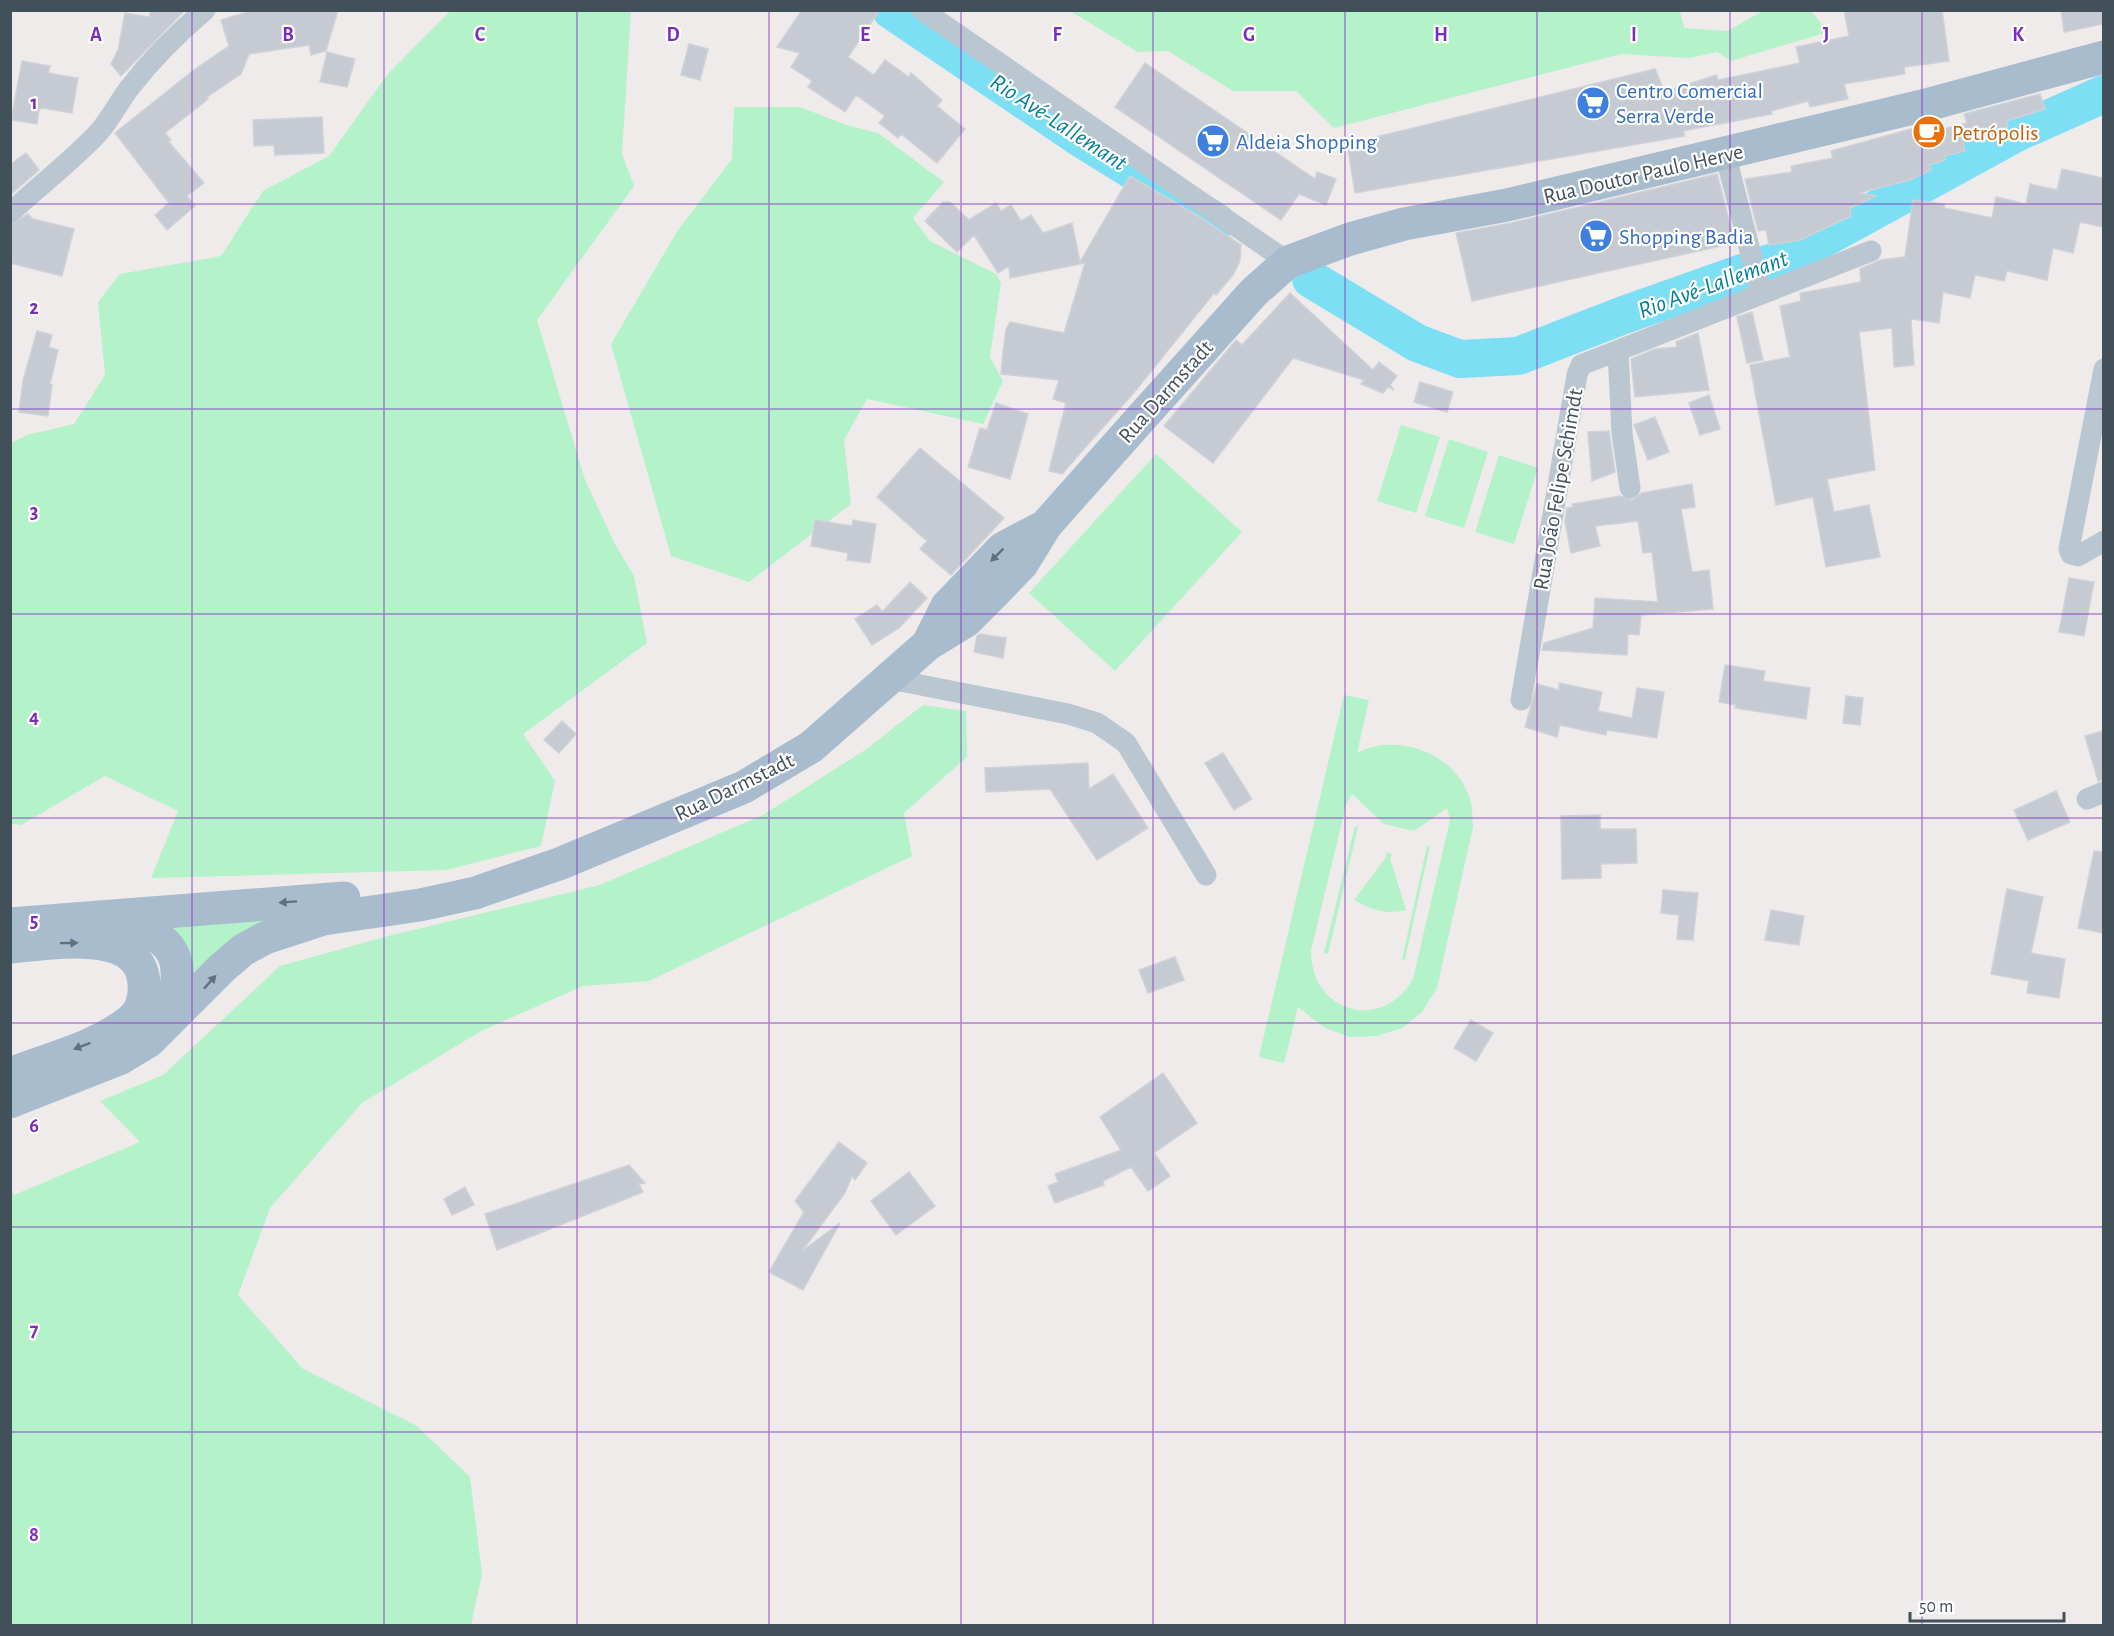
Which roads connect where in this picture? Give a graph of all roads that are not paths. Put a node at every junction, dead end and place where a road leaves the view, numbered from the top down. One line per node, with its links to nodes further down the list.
1 (922, 10): 7 (street)
2 (204, 11): 5 (street)
3 (2103, 57): 4 (main road, Rua Doutor Paulo Herve)
4 (1725, 153): 7 (main road, Rua Doutor Paulo Herve); 8 (street)
5 (10, 213)
6 (1871, 251): 8 (street, Rua João Felipe Schimdt)
7 (1288, 262): 13 (main road, Rua Darmstadt)
8 (1760, 288): 9 (street, Rua João Felipe Schimdt)
9 (1618, 351): 11 (street); 14 (street, Rua João Felipe Schimdt)
10 (2103, 369): 12 (street)
11 (1630, 488)
12 (2103, 541)
13 (890, 679): 15 (street); 16 (main road, Rua Darmstadt)
14 (1521, 700)
15 (1206, 875)
16 (513, 878): 17 (main road, one-way to 17); 20 (main road, one-way to 16)
17 (110, 915): 18 (main road); 20 (main road)
18 (10, 924)
19 (10, 947): 21 (main road, one-way to 21)
20 (168, 1022): 22 (main road)
21 (10, 1074)
22 (10, 1102)

